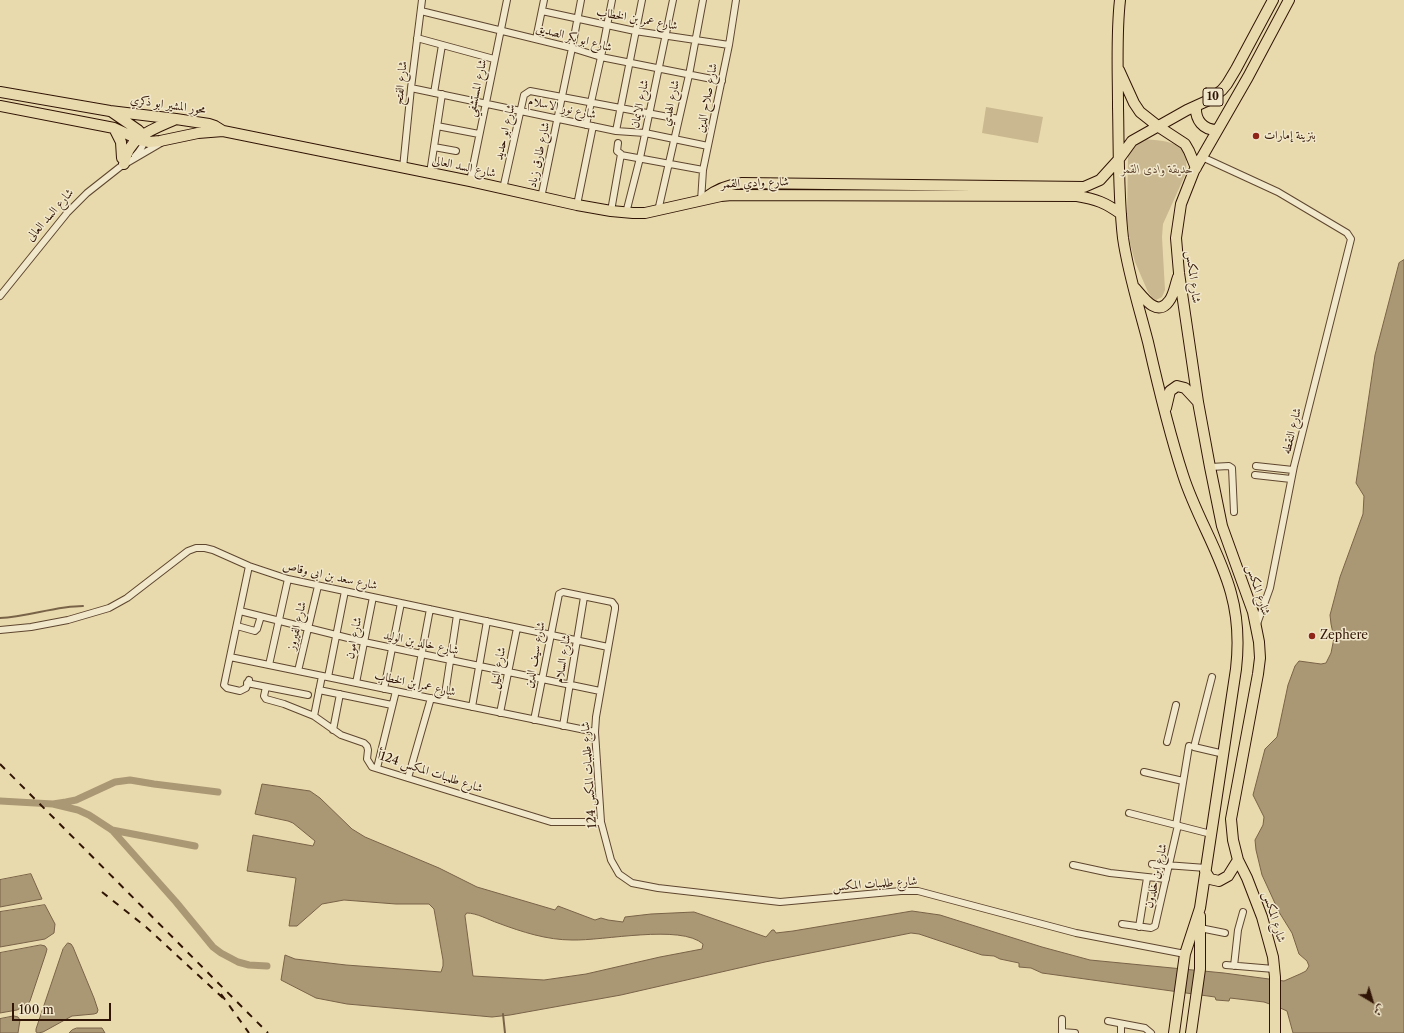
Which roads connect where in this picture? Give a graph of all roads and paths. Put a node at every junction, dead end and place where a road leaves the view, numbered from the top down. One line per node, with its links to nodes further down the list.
1 (422, 0): 13 (street, شارع الفتح)
2 (506, 0): 17 (street, شارع المستشفي)
3 (544, 0): 14 (street)
4 (581, 0): 15 (street, شارع طارق زياد)
5 (612, 0): 16 (street)
6 (642, 0): 18 (street)
7 (673, 0): 19 (street, شارع الايمان)
8 (703, 0): 22 (street, شارع الهدي)
9 (736, 0): 24 (street, شارع صلاح الدين)
10 (1120, 0): 29 (main road)
11 (1273, 0): 41 (main road, 10)
12 (1289, 0): 53 (main road, 10)
13 (421, 10): 17 (street, شارع ابو بكر الصديق); 20 (street, شارع الفتح)
14 (542, 11): 15 (street, شارع عمر بن الخطاب); 21 (street)
15 (577, 19): 16 (street, شارع عمر بن الخطاب); 25 (street, شارع طارق زياد)
16 (607, 26): 18 (street, شارع عمر بن الخطاب); 26 (street)
17 (500, 30): 21 (street, شارع ابو بكر الصديق); 27 (street, شارع المستشفي)
18 (636, 31): 19 (street, شارع عمر بن الخطاب); 28 (street)
19 (666, 36): 22 (street, شارع عمر بن الخطاب); 30 (street, شارع الايمان)
20 (417, 38): 23 (street); 33 (street, شارع الفتح)
21 (536, 39): 25 (street, شارع ابو بكر الصديق)
22 (696, 40): 24 (street, شارع عمر بن الخطاب); 31 (street, شارع الهدي)
23 (442, 45): 27 (street); 35 (street)
24 (729, 45): 32 (street, شارع صلاح الدين)
25 (572, 48): 26 (street, شارع ابو بكر الصديق); 37 (street, شارع طارق زياد)
26 (602, 57): 28 (street, شارع ابو بكر الصديق); 39 (street)
27 (494, 59): 38 (street, شارع المستشفي)
28 (630, 64): 30 (street, شارع ابو بكر الصديق); 42 (street)
29 (1118, 67): 51 (main road); 68 (main road)
30 (659, 69): 31 (street, شارع ابو بكر الصديق); 45 (street, شارع الايمان)
31 (688, 75): 32 (street, شارع ابو بكر الصديق); 48 (street, شارع الهدي)
32 (722, 81): 62 (street, شارع صلاح الدين)
33 (411, 88): 35 (street, شارع نور الاسلام); 71 (street, شارع الفتح)
34 (0, 92): 43 (main road, محور المشير ابو ذكري)
35 (434, 93): 36 (street, شارع نور الاسلام)
36 (442, 94): 38 (street, شارع نور الاسلام); 49 (street)
37 (562, 98): 39 (street, شارع ابو حديد); 44 (street, شارع ابو حديد); 47 (street, شارع طارق زياد)
38 (485, 103): 44 (street, شارع نور الاسلام); 57 (street, شارع المستشفي)
39 (591, 103): 42 (street, شارع ابو حديد); 50 (street)
40 (0, 106): 52 (main road, محور المشير ابو ذكري)
41 (1196, 106): 51 (main road, 10); 53 (main road)
42 (620, 108): 45 (street, شارع ابو حديد); 55 (street)
43 (110, 111): 46 (main road, محور المشير ابو ذكري); 58 (main road)
44 (521, 111): 47 (street, شارع نور الاسلام); 76 (street, شارع ابو حديد)
45 (649, 113): 48 (street, شارع ابو حديد); 56 (street, شارع الايمان)
46 (176, 119): 54 (main road, محور المشير ابو ذكري); 58 (main road)
47 (558, 119): 50 (street, شارع نور الاسلام); 77 (street, شارع طارق زياد)
48 (679, 119): 59 (street, شارع الهدي)
49 (437, 126): 57 (street); 63 (street)
50 (590, 126): 55 (street, شارع نور الاسلام); 79 (street)
51 (1159, 127): 68 (main road, 10); 72 (main road)
52 (114, 128): 58 (main road, محور المشير ابو ذكري); 69 (main road)
53 (1217, 130): 66 (main road, 10)
54 (223, 131): 60 (main road, محور المشير ابو ذكري); 71 (main road, شارع السد العالى)
55 (616, 131): 56 (street, شارع نور الاسلام)
56 (645, 133): 59 (street, شارع نور الاسلام); 67 (street, شارع الايمان)
57 (479, 134): 75 (street, شارع المستشفي)
58 (141, 138): 60 (main road, محور المشير ابو ذكري); 69 (main road)
59 (675, 138): 62 (street, شارع نور الاسلام); 70 (street, شارع الهدي)
60 (166, 140): 69 (street, شارع السد العالى)
61 (618, 143): 65 (street)
62 (708, 146): 73 (street, شارع صلاح الدين)
63 (434, 147): 64 (street); 74 (street)
64 (456, 151)
65 (621, 155): 67 (street); 80 (street)
66 (1202, 157): 72 (main road, شارع المكس); 91 (street, شارع النقطه)
67 (640, 158): 70 (street); 82 (street, شارع الايمان)
68 (1119, 159): 78 (main road, شارع وادي القمر); 83 (main road)
69 (124, 164): 86 (street, شارع السد العالى)
70 (670, 164): 73 (street); 81 (street, شارع الهدي)
71 (404, 168): 74 (main road, شارع السد العالى)
72 (1196, 168): 84 (main road, شارع المكس)
73 (704, 170): 78 (street, شارع صلاح الدين)
74 (430, 173): 75 (main road, شارع السد العالى)
75 (470, 181): 76 (main road, شارع السد العالى)
76 (503, 189): 77 (main road, شارع السد العالى)
77 (541, 198): 79 (main road, شارع السد العالى)
78 (701, 201): 81 (main road, شارع السد العالى); 83 (main road, شارع وادي القمر)
79 (577, 205): 80 (main road, شارع السد العالى)
80 (611, 211): 82 (main road, شارع السد العالى)
81 (658, 211): 82 (main road, شارع السد العالى)
82 (626, 213)
83 (1121, 214): 85 (main road)
84 (1179, 273): 85 (main road); 87 (main road, شارع المكس)
85 (1133, 285): 88 (main road)
86 (0, 296)
87 (1198, 402): 88 (main road); 90 (main road, شارع المكس)
88 (1165, 412): 154 (main road)
89 (1256, 466): 91 (street)
90 (1210, 467): 94 (street); 109 (main road, شارع المكس)
91 (1293, 470): 93 (street, شارع النقطه)
92 (1255, 475): 93 (street)
93 (1291, 479): 109 (street, شارع النقطه)
94 (1234, 512)
95 (249, 566): 96 (street, شارع سعد بن ابى وقاص); 103 (street); 112 (street, شارع سعد بن ابى وقاص)
96 (288, 579): 97 (street, شارع سعد بن ابى وقاص); 106 (street)
97 (318, 586): 98 (street, شارع سعد بن ابى وقاص); 110 (street, شارع الفيروز)
98 (345, 592): 99 (street, شارع سعد بن ابى وقاص); 113 (street)
99 (373, 597): 101 (street, شارع سعد بن ابى وقاص); 116 (street, شارع امون)
100 (584, 597): 114 (street, شارع سيف الدين); 115 (street, شارع السلام); 117 (street, شارع طلمبات المكس 124)
101 (401, 603): 102 (street, شارع سعد بن ابى وقاص); 118 (street)
102 (430, 610): 104 (street, شارع سعد بن ابى وقاص); 119 (street)
103 (240, 612): 105 (street, شارع خالد بن الوليد); 108 (street)
104 (457, 615): 107 (street, شارع سعد بن ابى وقاص); 121 (street)
105 (261, 616): 106 (street, شارع خالد بن الوليد); 108 (street)
106 (279, 621): 110 (street, شارع خالد بن الوليد); 122 (street)
107 (486, 621): 111 (street, شارع سعد بن ابى وقاص); 123 (street)
108 (236, 626): 120 (street)
109 (1256, 626): 163 (main road, شارع المكس)
110 (308, 628): 113 (street, شارع خالد بن الوليد); 124 (street, شارع الفيروز)
111 (517, 628): 114 (street, شارع سعد بن ابى وقاص); 125 (street, شارع النيل)
112 (0, 630)
113 (337, 635): 116 (street, شارع خالد بن الوليد); 126 (street)
114 (550, 635): 115 (street, شارع سعد بن ابى وقاص); 128 (street, شارع سيف الدين)
115 (577, 641): 117 (street, شارع سعد بن ابى وقاص); 130 (street, شارع السلام)
116 (364, 642): 118 (street, شارع خالد بن الوليد); 129 (street, شارع امون)
117 (608, 647): 136 (street, شارع طلمبات المكس 124)
118 (392, 648): 119 (street, شارع خالد بن الوليد); 132 (street)
119 (422, 654): 121 (street, شارع خالد بن الوليد); 139 (street)
120 (230, 657): 122 (street, شارع عمر بن الخطاب); 131 (street)
121 (450, 660): 123 (street, شارع خالد بن الوليد); 141 (street)
122 (269, 665): 124 (street, شارع عمر بن الخطاب)
123 (479, 666): 125 (street, شارع خالد بن الوليد); 145 (street)
124 (298, 671): 126 (street, شارع عمر بن الخطاب)
125 (508, 672): 128 (street, شارع خالد بن الوليد); 146 (street, شارع النيل)
126 (325, 677): 129 (street, شارع عمر بن الخطاب); 133 (street)
127 (1212, 677): 153 (street, شارع ابن خلدون)
128 (542, 679): 130 (street, شارع خالد بن الوليد); 148 (street, شارع سيف الدين)
129 (356, 683): 132 (street, شارع عمر بن الخطاب)
130 (570, 685): 136 (street, شارع خالد بن الوليد); 149 (street, شارع السلام)
131 (266, 687): 134 (street); 142 (street, شارع طلمبات المكس 124أ)
132 (384, 689): 135 (street, شارع عمر بن الخطاب)
133 (319, 690): 137 (street); 147 (street)
134 (288, 691): 138 (street); 142 (street)
135 (396, 691): 139 (street, شارع عمر بن الخطاب); 143 (street)
136 (600, 691): 151 (street, شارع طلمبات المكس 124)
137 (340, 694): 143 (street); 150 (street)
138 (308, 695)
139 (414, 695): 140 (street, شارع عمر بن الخطاب)
140 (431, 698): 141 (street, شارع عمر بن الخطاب); 157 (street)
141 (444, 701): 145 (street, شارع عمر بن الخطاب)
142 (284, 704): 147 (street, شارع طلمبات المكس 124أ)
143 (392, 705): 155 (street)
144 (1176, 705): 152 (street)
145 (472, 707): 146 (street, شارع عمر بن الخطاب)
146 (500, 713): 148 (street, شارع عمر بن الخطاب)
147 (314, 716): 150 (street, شارع طلمبات المكس 124أ)
148 (534, 720): 149 (street, شارع عمر بن الخطاب)
149 (563, 726): 151 (street, شارع عمر بن الخطاب)
150 (333, 730): 155 (street, شارع طلمبات المكس 124أ)
151 (595, 732): 160 (street, شارع طلمبات المكس 124)
152 (1167, 742)
153 (1192, 747): 154 (street); 158 (street, شارع ابن خلدون)
154 (1224, 754): 162 (main road)
155 (377, 768): 157 (street, شارع طلمبات المكس 124أ)
156 (1144, 772): 158 (street)
157 (408, 778): 160 (street, شارع طلمبات المكس 124أ)
158 (1183, 781): 161 (street, شارع ابن خلدون)
159 (1130, 813): 161 (street)
160 (601, 822): 170 (street, شارع طلمبات المكس 124)
161 (1177, 825): 162 (street); 166 (street, شارع ابن خلدون)
162 (1211, 834): 167 (main road)
163 (1238, 860): 167 (main road); 180 (main road, شارع المكس)
164 (1152, 864): 166 (street)
165 (1073, 865): 168 (street)
166 (1169, 865): 167 (street); 169 (street, شارع ابن خلدون)
167 (1205, 870): 171 (main road)
168 (1147, 878): 169 (street); 174 (street)
169 (1166, 879): 174 (street, شارع ابن خلدون)
170 (632, 883): 177 (street, شارع طلمبات المكس)
171 (1200, 908): 175 (main road); 177 (main road)
172 (1243, 912): 179 (street)
173 (1122, 924): 174 (street)
174 (1139, 927)
175 (1200, 928): 176 (street); 189 (main road)
176 (1225, 933)
177 (1185, 954): 188 (main road)
178 (1226, 965): 179 (street)
179 (1234, 966): 180 (street)
180 (1275, 973): 190 (main road, شارع المكس)
181 (1062, 1019): 184 (street)
182 (1108, 1021): 183 (street)
183 (1121, 1024): 186 (street); 187 (street)
184 (1062, 1032): 185 (street)
185 (1075, 1033)
186 (1120, 1033)
187 (1151, 1033)
188 (1174, 1033)
189 (1191, 1033)
190 (1275, 1033)

